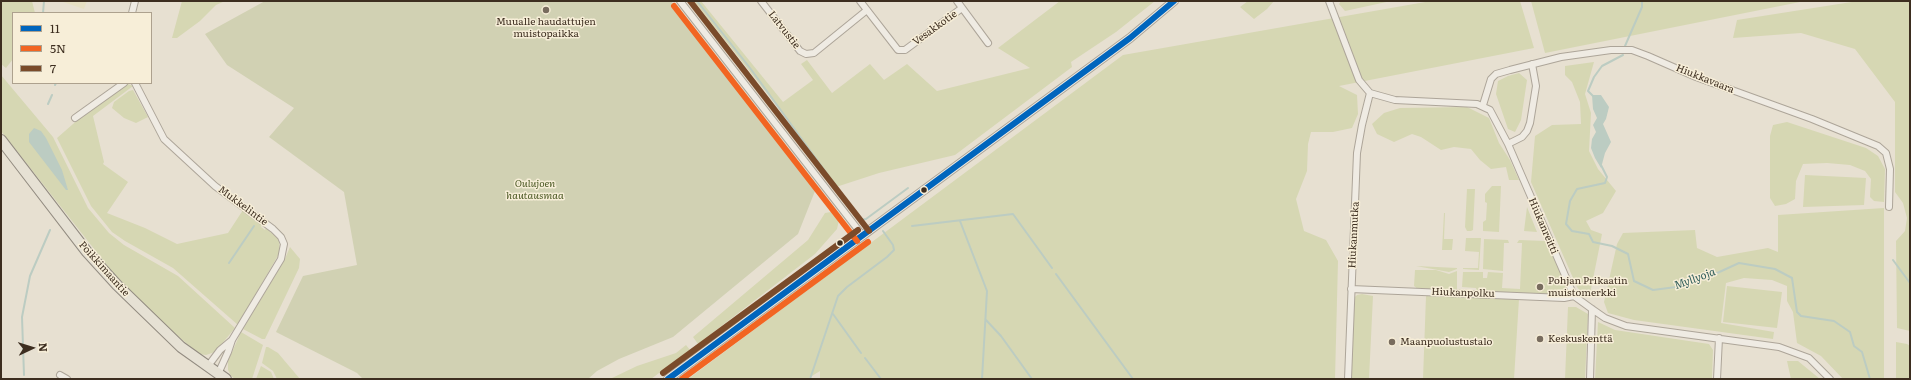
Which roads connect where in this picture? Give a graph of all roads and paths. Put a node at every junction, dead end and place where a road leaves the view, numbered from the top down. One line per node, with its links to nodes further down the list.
1 (135, 1): 10 (street)
2 (680, 1): 21 (street)
3 (761, 1): 9 (street, Latvustie)
4 (860, 1): 9 (street, Vesakkotie)
5 (957, 1): 8 (street)
6 (1174, 1): 21 (street)
7 (1329, 1): 15 (street)
8 (962, 8): 9 (street, Vesakkotie); 11 (street)
9 (867, 10)
10 (132, 12)
11 (988, 43)
12 (1532, 64): 16 (street, Hiukkavaara); 19 (street); 20 (street, Hiukkavaara)
13 (123, 84): 17 (street)
14 (136, 84): 26 (street, Mukkelintie)
15 (1370, 93): 16 (street); 22 (street, Hiukanmutka)
16 (1483, 105): 19 (street, Hiukanreitti)
17 (75, 118)
18 (1, 140): 27 (main road, Poikkimaantie)
19 (1508, 144): 23 (street, Hiukanreitti)
20 (1890, 207)
21 (863, 236): 31 (street)
22 (1351, 289): 23 (street, Hiukanpolku); 32 (street, Hiukanmutka)
23 (1574, 296): 24 (street)
24 (1592, 309): 25 (street); 33 (street)
25 (1719, 338): 34 (street); 35 (street)
26 (232, 340): 27 (street, Mukkelintie); 29 (street, Mukkelintie)
27 (208, 366): 29 (main road, Poikkimaantie)
28 (60, 375): 30 (street)
29 (222, 376)
30 (67, 379)
31 (668, 379)
32 (1348, 379)
33 (1590, 379)
34 (1717, 379)
35 (1830, 379)

